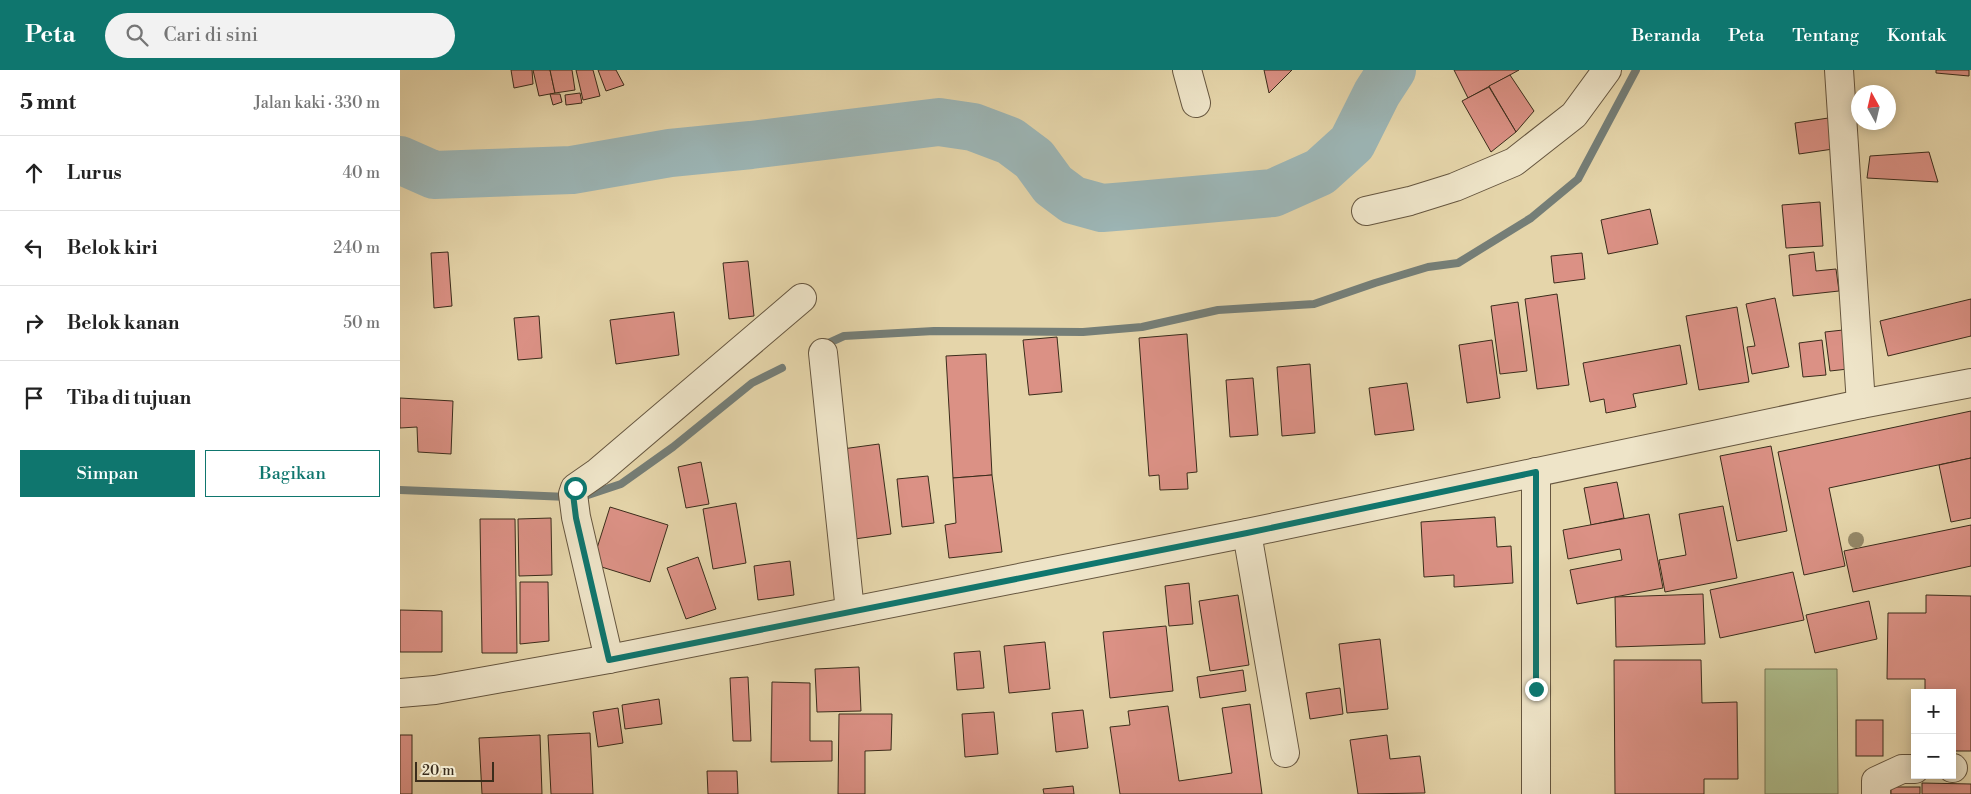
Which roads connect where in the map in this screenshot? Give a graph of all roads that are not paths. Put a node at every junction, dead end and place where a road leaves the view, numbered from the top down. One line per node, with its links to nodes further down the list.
1 (1187, 70): 4 (street)
2 (1607, 70): 5 (street)
3 (1839, 70): 9 (street)
4 (1196, 103)
5 (1366, 211)
6 (802, 298): 13 (street)
7 (823, 353): 12 (street)
8 (1971, 383): 9 (street)
9 (1861, 404): 10 (street)
10 (1536, 472): 11 (street); 17 (street)
11 (1247, 533): 12 (street); 15 (street)
12 (850, 610): 13 (street)
13 (609, 660): 14 (street)
14 (400, 693)
15 (1285, 753)
16 (1911, 769): 18 (street)
17 (1536, 794)
18 (1876, 794)

